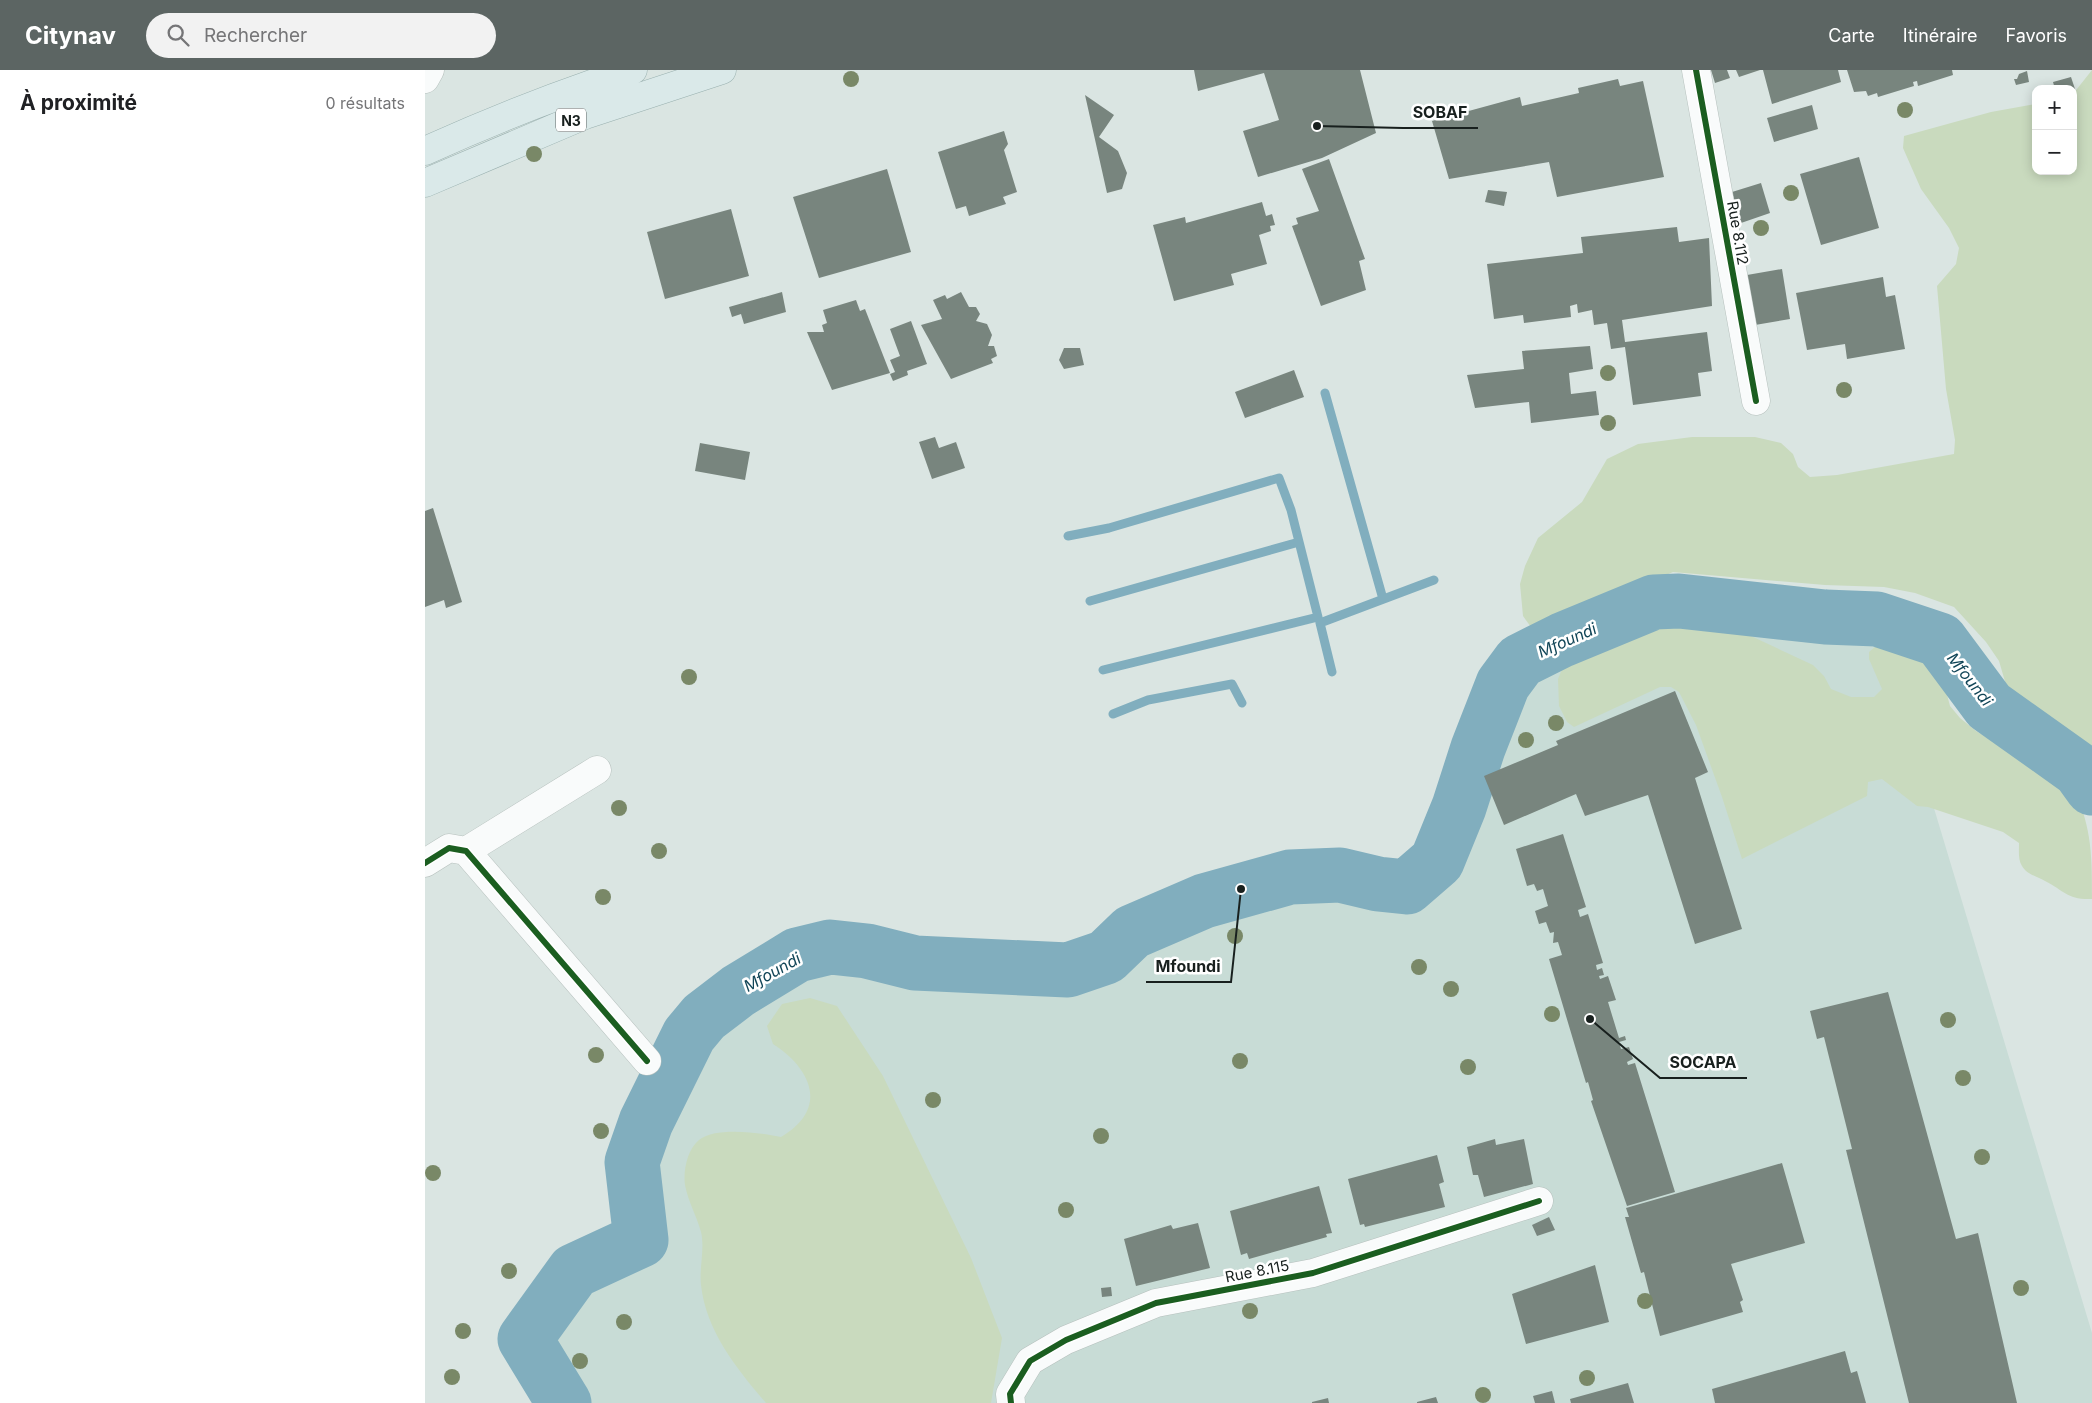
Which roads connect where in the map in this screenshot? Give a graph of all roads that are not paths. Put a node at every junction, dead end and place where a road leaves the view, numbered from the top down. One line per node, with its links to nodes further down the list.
1 (430, 70): 5 (street)
2 (633, 70): 6 (highway, N3)
3 (722, 70): 7 (highway, N3)
4 (1696, 70): 8 (street, Rue 8.112)
5 (425, 79)
6 (425, 151)
7 (425, 183)
8 (1756, 400)
9 (597, 770): 10 (street)
10 (466, 851): 11 (street); 12 (street)
11 (425, 863)
12 (647, 1061)
13 (1539, 1202): 14 (street, Rue 8.115)
14 (1011, 1403)

